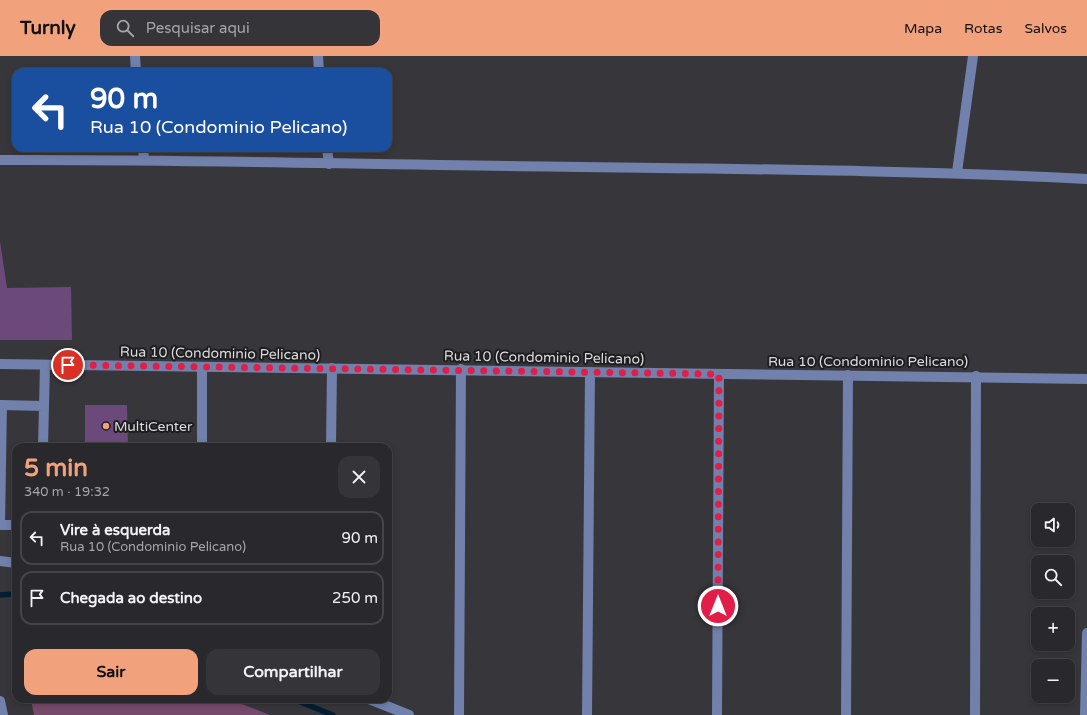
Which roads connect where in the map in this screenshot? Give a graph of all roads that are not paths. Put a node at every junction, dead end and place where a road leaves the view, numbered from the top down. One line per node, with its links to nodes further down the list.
1 (135, 56): 4 (street)
2 (318, 56): 5 (street)
3 (972, 56): 11 (street)
4 (136, 68)
5 (319, 68)
6 (143, 152): 8 (street)
7 (328, 152): 10 (street)
8 (144, 159): 9 (street); 10 (street)
9 (0, 160)
10 (329, 164): 11 (street)
11 (957, 172): 12 (street)
12 (1087, 179)
13 (0, 364): 14 (street, Rua 10 (Condominio Pelicano))
14 (45, 365): 15 (street, Rua 10 (Condominio Pelicano)); 24 (street)
15 (202, 367): 16 (street, Rua 10 (Condominio Pelicano)); 26 (street)
16 (332, 368): 17 (street, Rua 10 (Condominio Pelicano)); 27 (street)
17 (461, 369): 18 (street, Rua 10 (Condominio Pelicano)); 37 (street)
18 (590, 372): 19 (street, Rua 10 (Condominio Pelicano)); 38 (street)
19 (719, 374): 20 (street, Rua 10 (Condominio Pelicano)); 39 (street)
20 (848, 375): 21 (street, Rua 10 (Condominio Pelicano)); 40 (street)
21 (976, 376): 22 (street, Rua 10 (Condominio Pelicano)); 41 (street)
22 (1087, 378)
23 (1, 405): 24 (street); 28 (street)
24 (44, 406): 25 (street)
25 (44, 443)
26 (202, 443)
27 (331, 443)
28 (0, 525): 29 (street)
29 (12, 525)
30 (0, 561): 31 (street)
31 (12, 562)
32 (1087, 632): 42 (street)
33 (0, 701): 35 (street)
34 (379, 703): 36 (street)
35 (3, 715)
36 (409, 715)
37 (459, 715)
38 (587, 715)
39 (717, 715)
40 (846, 715)
41 (975, 715)
42 (1085, 715)

